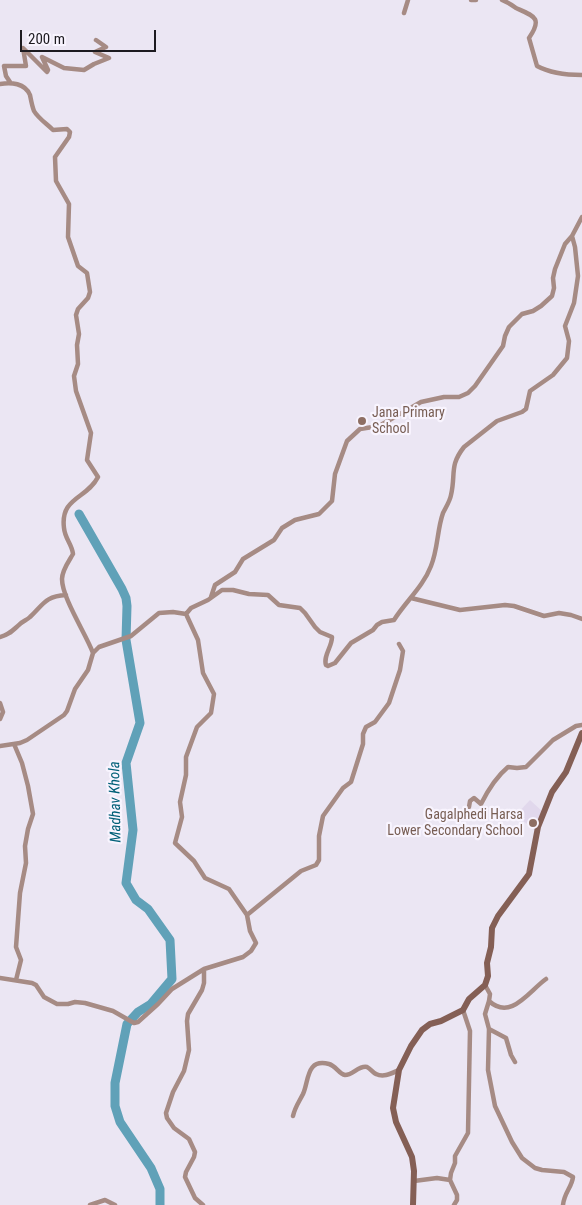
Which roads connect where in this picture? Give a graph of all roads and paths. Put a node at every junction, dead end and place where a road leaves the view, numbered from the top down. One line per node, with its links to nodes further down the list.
1 (408, 0): 5 (street)
2 (471, 0): 3 (street)
3 (476, 0)
4 (502, 0): 7 (street)
5 (404, 13)
6 (96, 40): 8 (street)
7 (582, 75)
8 (10, 82): 9 (street); 12 (street)
9 (0, 84)
10 (582, 217): 11 (street)
11 (572, 236): 13 (street); 14 (street)
12 (66, 595): 17 (street); 19 (street)
13 (211, 597): 14 (street); 15 (street)
14 (411, 598): 16 (street)
15 (186, 614): 19 (street); 27 (street)
16 (582, 619)
17 (0, 637)
18 (399, 644): 27 (street)
19 (93, 652): 24 (street)
20 (0, 702): 21 (street)
21 (0, 719)
22 (582, 725): 26 (street)
23 (582, 733): 32 (street)
24 (14, 744): 25 (street); 31 (street)
25 (0, 746)
26 (469, 807)
27 (247, 915): 28 (street)
28 (204, 969): 31 (street); 43 (street)
29 (0, 978): 31 (street)
30 (546, 979): 33 (street)
31 (16, 980)
32 (485, 984): 33 (street); 34 (street)
33 (489, 1001): 35 (street)
34 (462, 1010): 37 (street); 39 (street)
35 (489, 1029): 36 (street); 46 (street)
36 (515, 1062)
37 (399, 1070): 38 (street); 40 (street)
38 (293, 1116)
39 (450, 1180): 40 (street); 45 (street)
40 (414, 1181): 44 (street)
41 (90, 1205): 42 (street)
42 (116, 1205)
43 (203, 1205)
44 (413, 1205)
45 (454, 1205)
46 (563, 1205)

